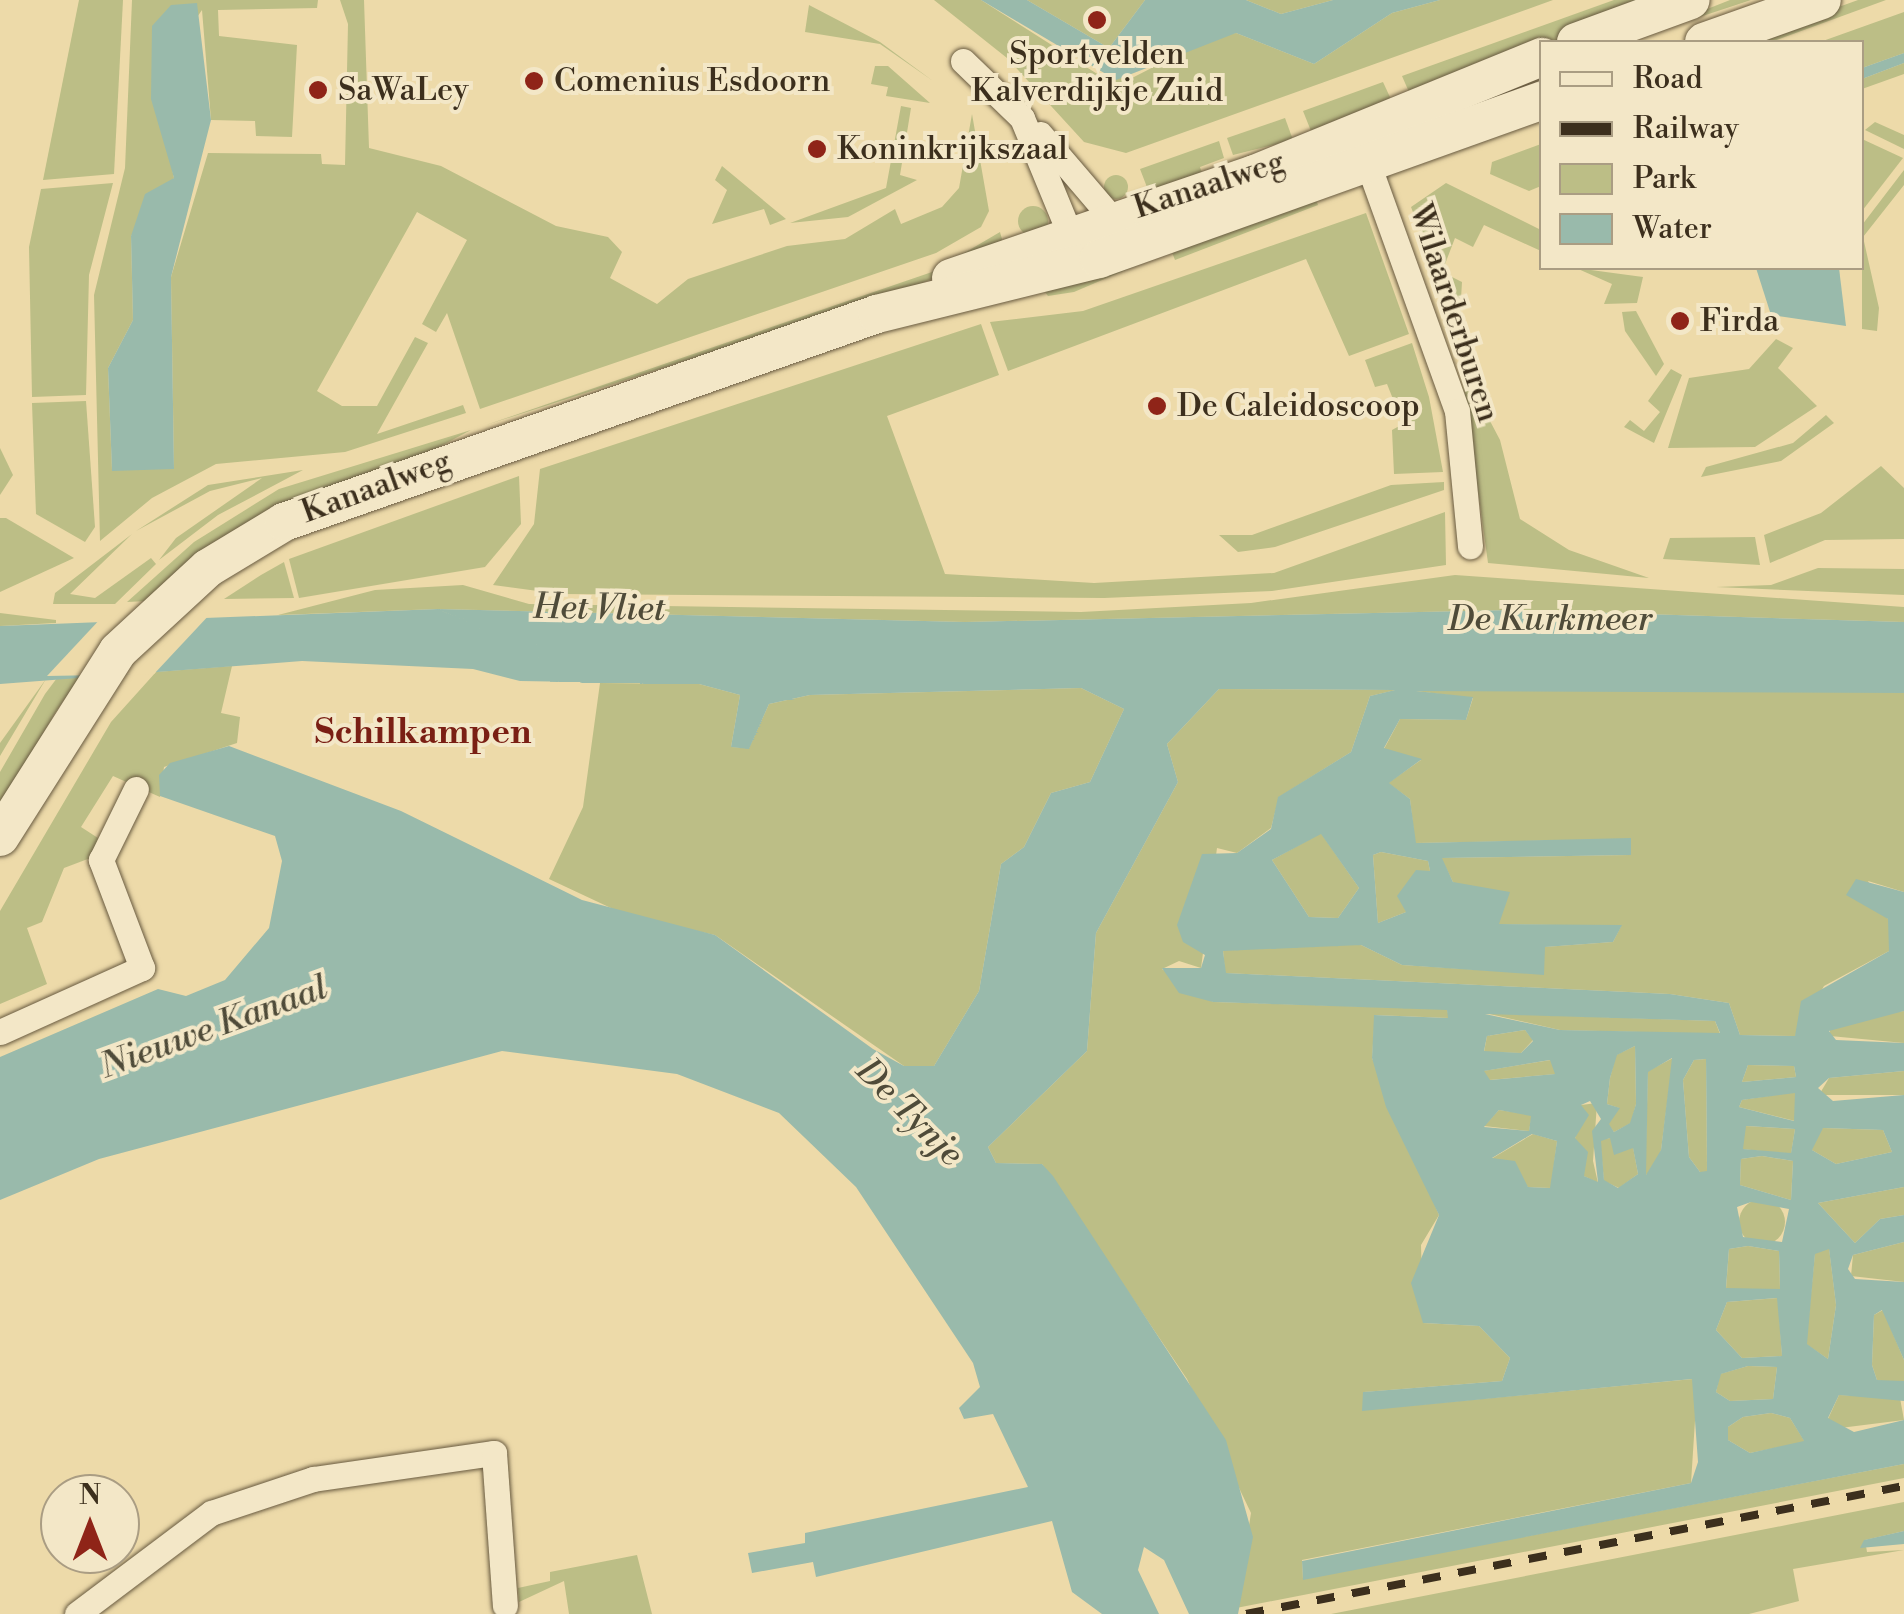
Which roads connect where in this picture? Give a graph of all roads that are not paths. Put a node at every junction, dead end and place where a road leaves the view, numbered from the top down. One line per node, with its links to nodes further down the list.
1 (1691, 0): 3 (main road)
2 (1822, 0): 4 (main road)
3 (1581, 40)
4 (1710, 40)
5 (1539, 57): 8 (main road, Kanaalweg)
6 (963, 61): 9 (street)
7 (1539, 101): 11 (main road, Kanaalweg)
8 (1404, 112): 10 (main road, Kanaalweg); 11 (street)
9 (1022, 118): 12 (street); 13 (street)
10 (1329, 143): 11 (street); 12 (main road, Kanaalweg)
11 (1372, 161): 14 (main road, Kanaalweg); 16 (street, Wilaarderburen)
12 (1111, 217): 13 (main road, Kanaalweg)
13 (1065, 234): 14 (street); 15 (main road, Kanaalweg)
14 (1098, 259): 15 (main road, Kanaalweg)
15 (877, 314): 18 (main road, Kanaalweg)
16 (1470, 546)
17 (136, 789): 19 (street)
18 (0, 836)
19 (0, 1032)
20 (505, 1606): 21 (street)
21 (77, 1614)

